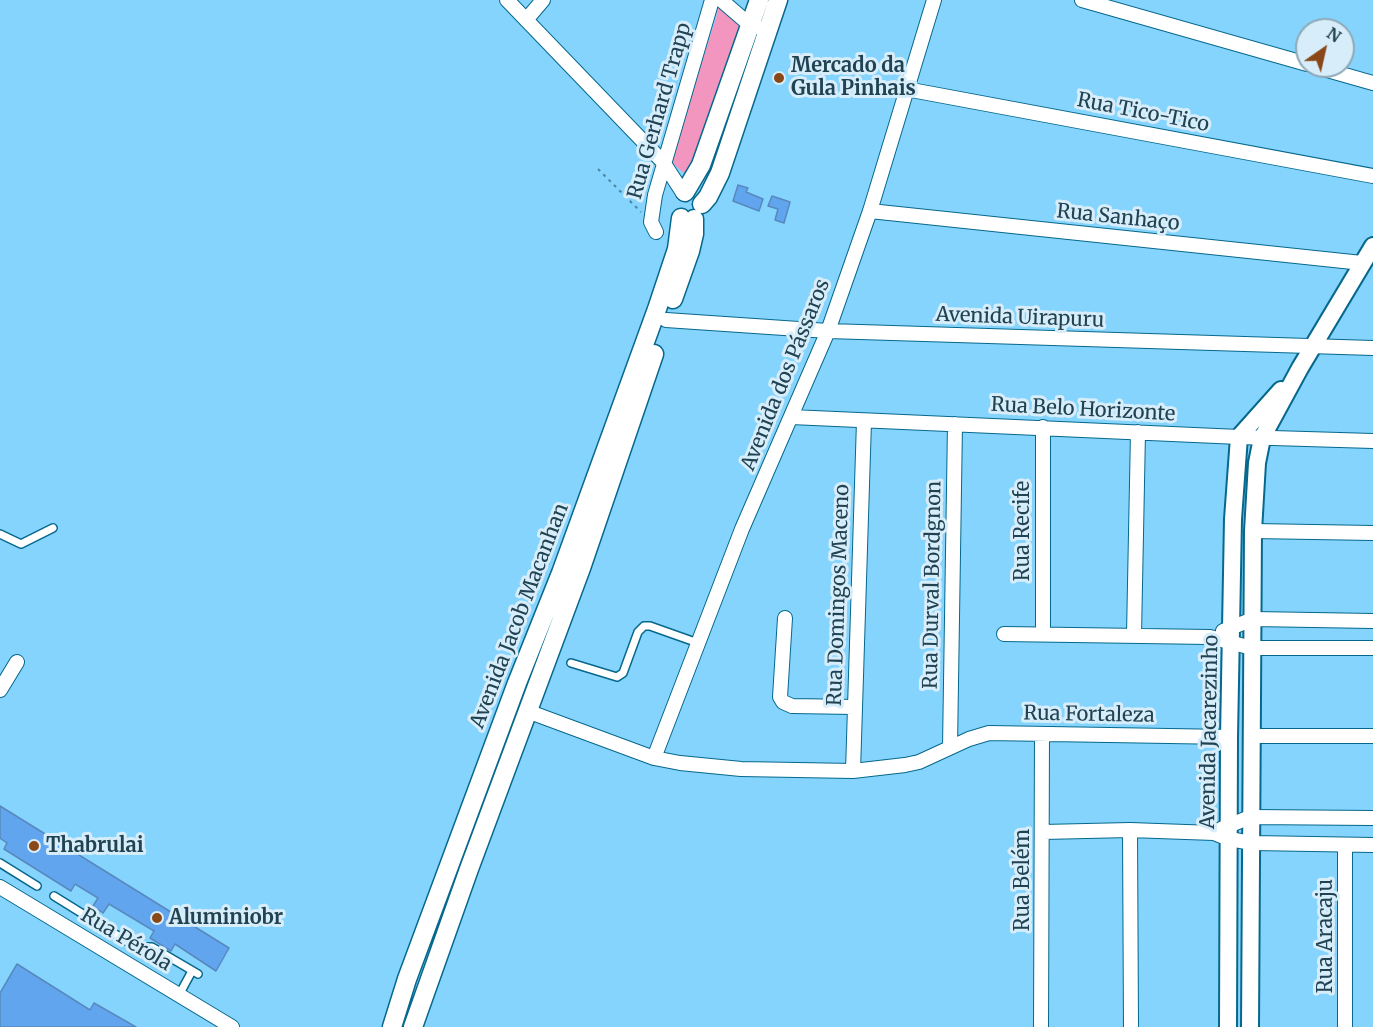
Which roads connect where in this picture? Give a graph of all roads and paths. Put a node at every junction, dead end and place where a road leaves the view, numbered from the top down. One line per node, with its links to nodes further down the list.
1 (507, 0): 9 (street)
2 (543, 0): 9 (street)
3 (712, 0): 16 (street, Rua Gerhard Trapp)
4 (721, 0): 10 (street)
5 (759, 0): 10 (main road)
6 (778, 0): 11 (main road, Avenida Jacob Macanhan)
7 (934, 0): 15 (street, Avenida dos Pássaros)
8 (1082, 0): 12 (street)
9 (526, 20): 16 (street)
10 (750, 25): 11 (street); 19 (main road)
11 (768, 31): 21 (main road, Avenida Jacob Macanhan)
12 (1295, 61)
13 (1355, 78): 14 (street)
14 (1373, 83)
15 (906, 89): 18 (street, Rua Tico-Tico); 20 (street, Avenida dos Pássaros)
16 (663, 162): 19 (street); 22 (street, Rua Gerhard Trapp)
17 (598, 169): 22 (path)
18 (1373, 176)
19 (684, 193): 21 (main road); 21 (main road)
20 (870, 211): 24 (street, Rua Sanhaço); 26 (street, Avenida dos Pássaros)
21 (692, 214): 25 (main road, Avenida Jacob Macanhan); 78 (main road, Avenida Jacob Macanhan)
22 (653, 227)
23 (1373, 246): 24 (street)
24 (1362, 263): 27 (street)
25 (666, 320): 26 (street, Avenida Uirapuru); 56 (main road, Avenida Jacob Macanhan)
26 (828, 331): 27 (street, Avenida Uirapuru); 30 (street, Avenida dos Pássaros)
27 (1314, 346): 28 (street, Avenida Uirapuru); 29 (street)
28 (1373, 348)
29 (1300, 368): 35 (street); 36 (street, Avenida Jacarezinho)
30 (791, 417): 31 (street, Rua Belo Horizonte); 49 (street, Avenida dos Pássaros)
31 (864, 421): 32 (street, Rua Belo Horizonte); 55 (street, Rua Domingos Maceno)
32 (955, 424): 33 (street, Rua Belo Horizonte); 61 (street, Rua Durval Bordgnon)
33 (1043, 427): 34 (street, Rua Belo Horizonte); 46 (street, Rua Recife)
34 (1138, 432): 35 (street, Rua Belo Horizonte); 48 (street)
35 (1239, 437): 36 (street, Rua Belo Horizonte); 47 (street, Avenida Jacarezinho)
36 (1262, 438): 37 (street, Rua Belo Horizonte); 39 (street, Avenida Jacarezinho)
37 (1373, 441)
38 (53, 528): 41 (lane)
39 (1253, 531): 40 (street); 43 (street, Avenida Jacarezinho)
40 (1373, 533)
41 (0, 534)
42 (785, 618): 55 (street)
43 (1253, 619): 44 (street); 47 (street); 50 (street, Avenida Jacarezinho)
44 (1373, 621)
45 (1004, 634): 46 (street)
46 (1043, 634): 48 (street)
47 (1232, 634): 48 (street); 50 (street); 60 (street, Avenida Jacarezinho)
48 (1134, 635)
49 (698, 643): 53 (lane); 62 (street, Avenida dos Pássaros)
50 (1252, 648): 51 (street); 58 (street, Avenida Jacarezinho)
51 (1373, 648)
52 (17, 662): 54 (street)
53 (571, 663)
54 (0, 690)
55 (855, 707): 63 (street, Rua Domingos Maceno)
56 (527, 711): 62 (street, Rua Fortaleza); 79 (main road, Avenida Jacob Macanhan)
57 (1042, 734): 60 (street, Rua Fortaleza); 61 (street, Rua Fortaleza); 67 (street, Rua Belém)
58 (1252, 736): 59 (street); 64 (street, Avenida Jacarezinho)
59 (1373, 736)
60 (1229, 737): 68 (street, Avenida Jacarezinho)
61 (950, 747): 63 (street, Rua Fortaleza)
62 (654, 758): 63 (street, Rua Fortaleza)
63 (853, 771)
64 (1250, 817): 65 (street); 68 (street); 69 (street, Avenida Jacarezinho)
65 (1373, 818)
66 (1130, 830): 67 (street); 68 (street); 81 (street)
67 (1043, 832): 80 (street, Rua Belém)
68 (1224, 832): 69 (street); 82 (street, Avenida Jacarezinho)
69 (1252, 843): 70 (street); 83 (street, Avenida Jacarezinho)
70 (1345, 845): 71 (street); 84 (street, Rua Aracaju)
71 (1373, 845)
72 (0, 863): 73 (lane)
73 (37, 886)
74 (0, 887): 76 (street, Rua Pérola)
75 (54, 896): 76 (lane)
76 (179, 995): 77 (street, Rua Pérola)
77 (232, 1027)
78 (392, 1027)
79 (413, 1027)
80 (1041, 1027)
81 (1131, 1027)
82 (1228, 1027)
83 (1250, 1027)
84 (1345, 1027)

